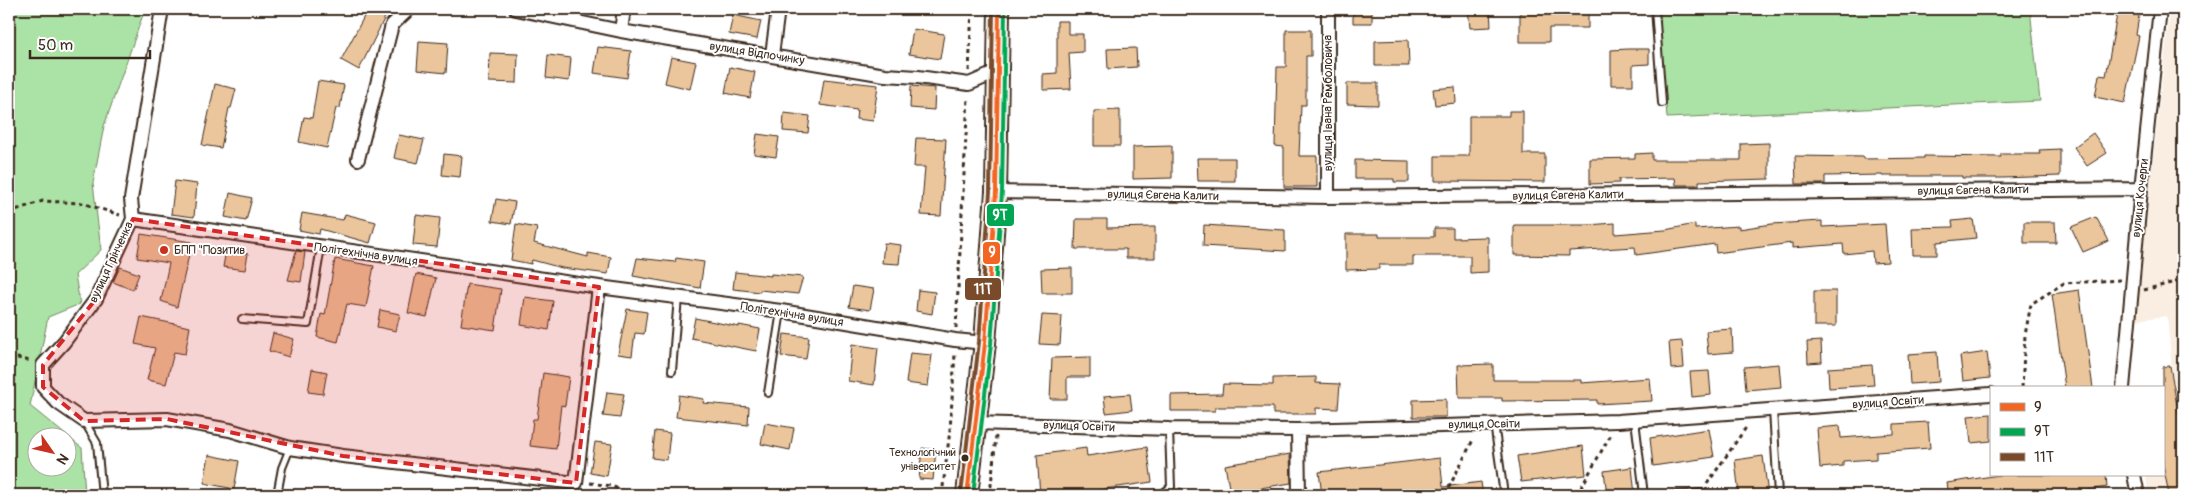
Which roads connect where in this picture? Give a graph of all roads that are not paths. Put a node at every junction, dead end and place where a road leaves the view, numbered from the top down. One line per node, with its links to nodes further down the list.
1 (162, 9): 18 (street, вулиця Грінченка)
2 (409, 9): 14 (street)
3 (516, 9): 10 (street, вулиця Відпочинку)
4 (624, 9): 10 (street)
5 (778, 9): 11 (street)
6 (999, 9): 12 (main road)
7 (1328, 9): 17 (street, вулиця Івана Ремболовича)
8 (1655, 9): 13 (lane)
9 (2160, 9): 15 (street, вулиця Кочерги)
10 (621, 31): 11 (street, вулиця Відпочинку)
11 (772, 56): 12 (street, вулиця Відпочинку)
12 (997, 72): 16 (main road)
13 (1662, 103)
14 (358, 159)
15 (2141, 188): 17 (street, вулиця Євгена Калити); 26 (street, вулиця Кочерги)
16 (996, 192): 17 (street, вулиця Євгена Калити); 24 (main road)
17 (1328, 197)
18 (133, 219): 19 (street, Політехнічна вулиця); 31 (street, вулиця Грінченка)
19 (321, 247): 20 (street, Політехнічна вулиця); 23 (lane)
20 (599, 287): 21 (street, Політехнічна вулиця); 36 (street)
21 (678, 297): 22 (street, Політехнічна вулиця); 25 (lane)
22 (781, 311): 24 (street, Політехнічна вулиця); 27 (lane)
23 (242, 319)
24 (985, 343): 32 (main road)
25 (672, 371)
26 (2123, 386)
27 (768, 393)
28 (1990, 394): 29 (street, вулиця Освіти)
29 (1773, 410): 30 (street, вулиця Освіти); 47 (lane)
30 (1635, 420): 33 (street, вулиця Освіти); 45 (lane)
31 (84, 421): 36 (street); 39 (lane)
32 (976, 423): 34 (street, вулиця Освіти); 41 (main road)
33 (1488, 423): 35 (street, вулиця Освіти); 44 (lane)
34 (1169, 429): 35 (street, вулиця Освіти); 42 (lane)
35 (1298, 430): 43 (street)
36 (290, 448): 40 (lane)
37 (2134, 476): 48 (street)
38 (1701, 493): 46 (lane)
39 (102, 495)
40 (277, 495)
41 (967, 495)
42 (1161, 495)
43 (1299, 495)
44 (1504, 495)
45 (1644, 495)
46 (1674, 495)
47 (1778, 495)
48 (2138, 495)

